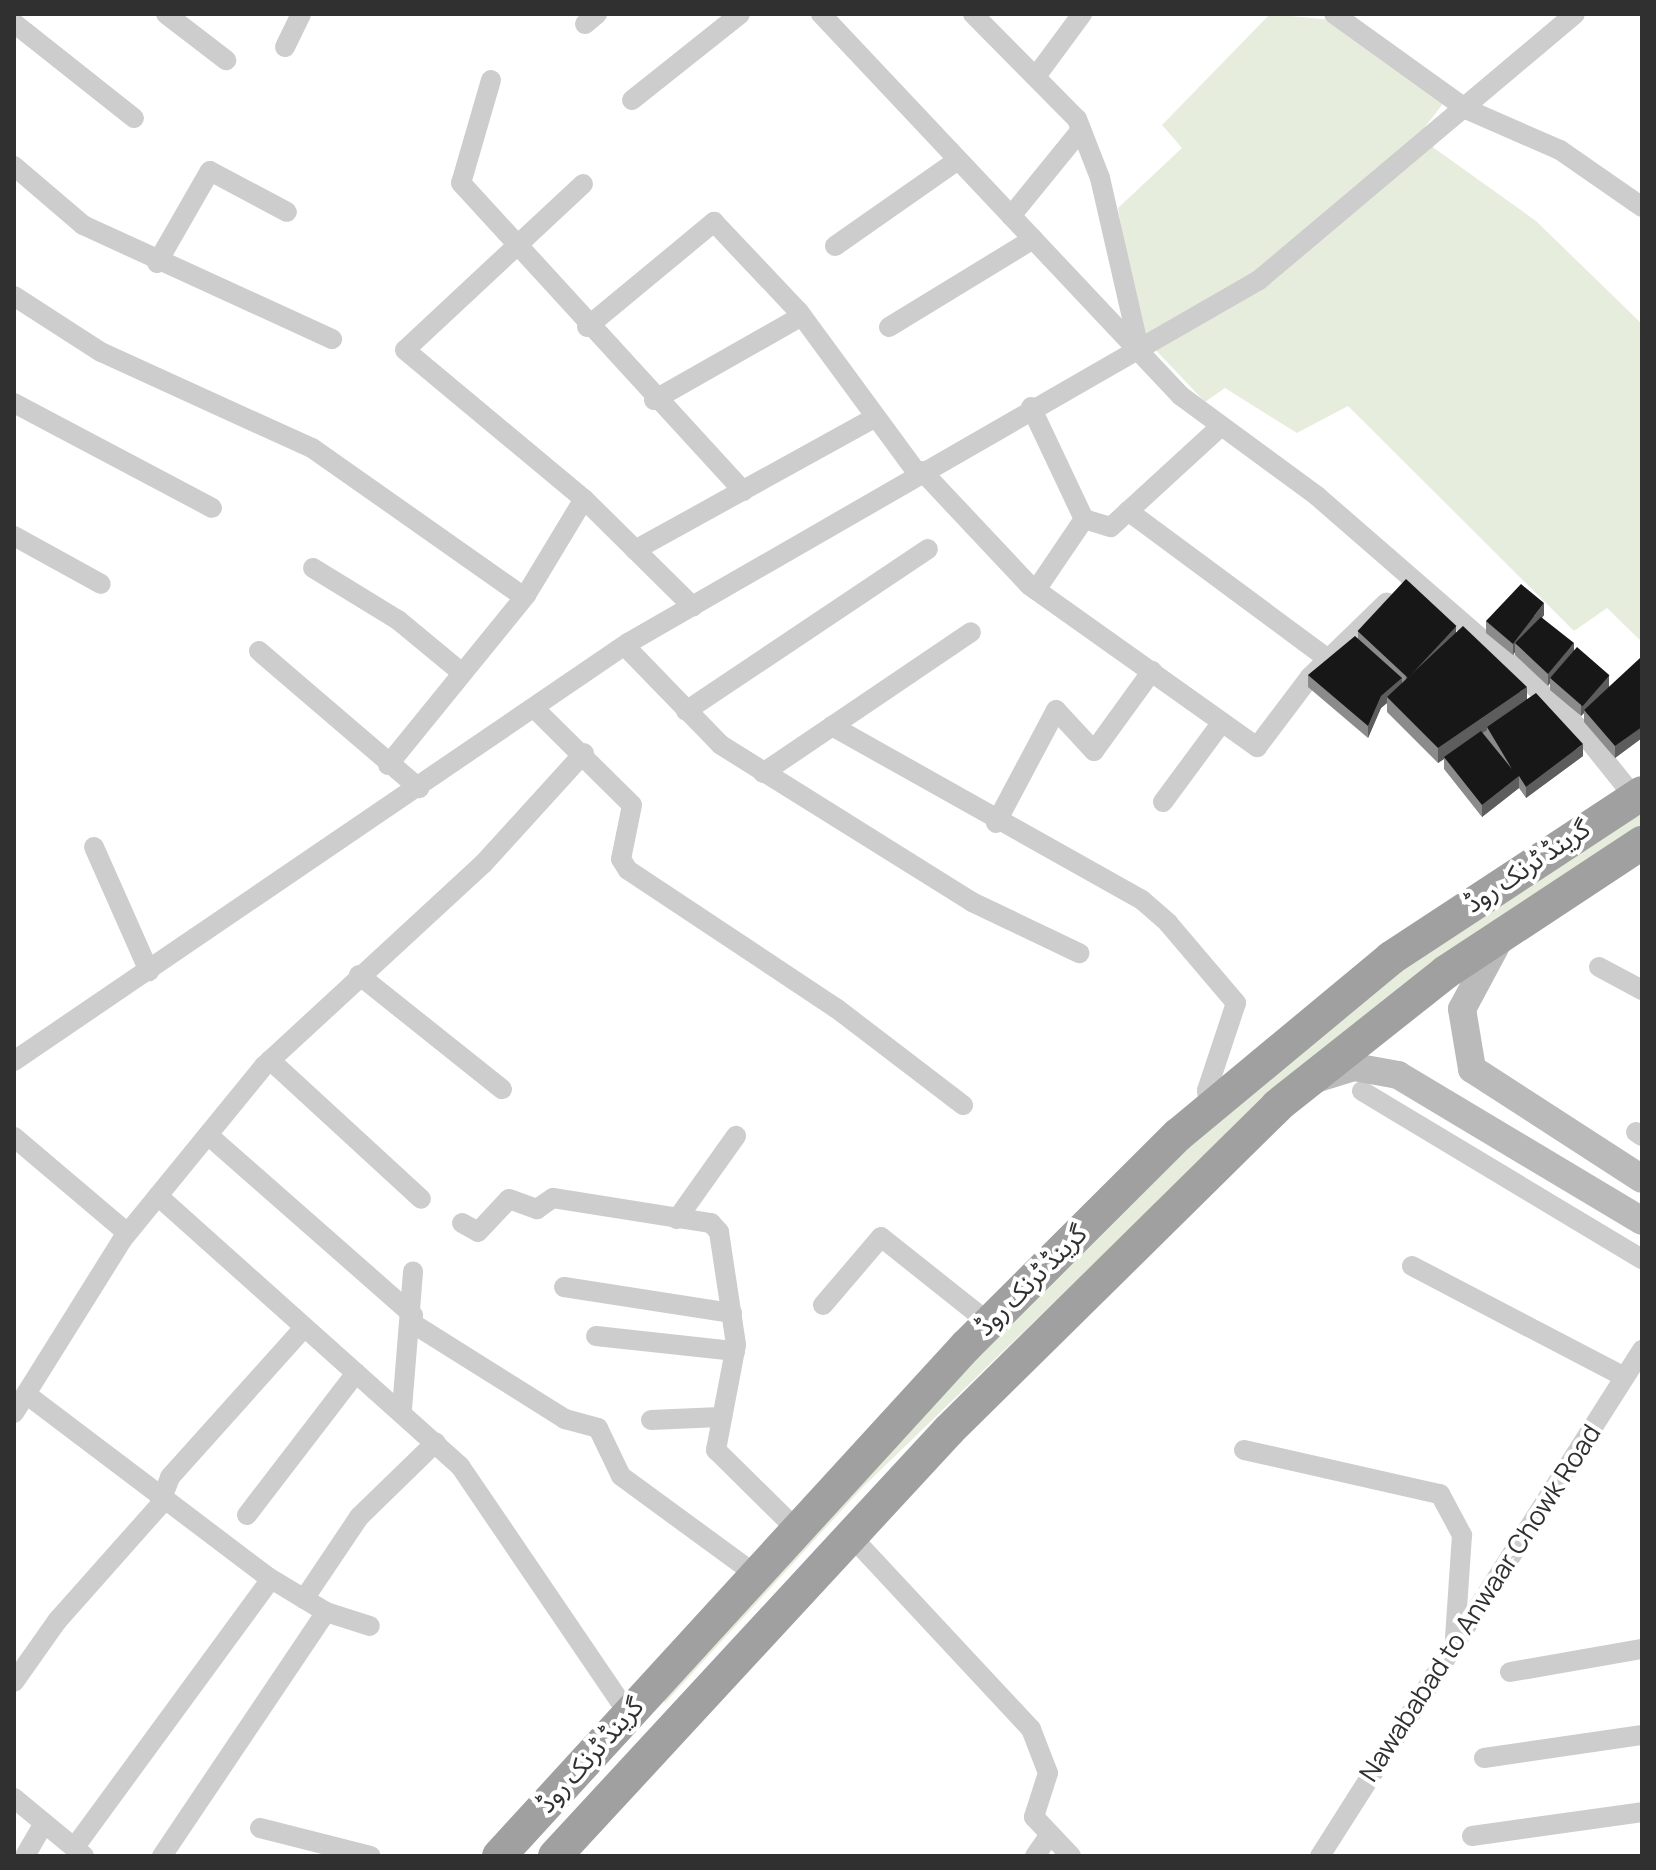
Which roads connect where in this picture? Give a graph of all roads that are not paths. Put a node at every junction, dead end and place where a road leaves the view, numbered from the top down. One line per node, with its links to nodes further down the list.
1 (166, 14): 11 (street)
2 (301, 14): 10 (street)
3 (740, 14): 14 (street)
4 (821, 14): 18 (street)
5 (973, 14): 12 (street)
6 (1082, 14): 12 (street)
7 (1575, 14): 15 (street)
8 (1338, 15): 15 (street)
9 (14, 23): 16 (street)
10 (285, 47)
11 (226, 60)
12 (1037, 75): 17 (street)
13 (491, 80): 25 (street)
14 (632, 100)
15 (1466, 109): 21 (street); 33 (street)
16 (134, 118)
17 (1081, 130): 23 (street); 33 (street)
18 (958, 160): 23 (street); 26 (street)
19 (14, 166): 27 (street)
20 (583, 184): 25 (street)
21 (1642, 207)
22 (287, 212): 27 (street)
23 (1011, 216): 24 (street)
24 (1033, 239): 31 (street); 33 (street)
25 (513, 245): 30 (street); 41 (street)
26 (835, 246)
27 (157, 263): 32 (street)
28 (14, 296): 52 (street)
29 (802, 316): 30 (street); 34 (street); 37 (street)
30 (587, 327): 34 (street)
31 (889, 327)
32 (332, 339)
33 (1139, 348): 36 (street); 38 (street)
34 (654, 400): 40 (street)
35 (14, 403): 42 (street)
36 (1031, 407): 39 (street); 44 (street)
37 (872, 419): 39 (street); 40 (street)
38 (1219, 428): 43 (street); 49 (street)
39 (920, 472): 51 (street); 53 (street)
40 (743, 491): 47 (street)
41 (584, 499): 47 (street); 52 (street)
42 (212, 508)
43 (1128, 511): 44 (street); 57 (street)
44 (1084, 519): 51 (street)
45 (14, 536): 50 (street)
46 (928, 549): 61 (street)
47 (635, 550): 53 (street)
48 (313, 568): 59 (street)
49 (1410, 578): 57 (street); 68 (street)
50 (101, 584)
51 (1036, 590): 58 (street)
52 (524, 597): 59 (street)
53 (693, 607): 55 (street)
54 (971, 632): 63 (street)
55 (625, 646): 60 (street); 61 (street)
56 (259, 651): 65 (street)
57 (1328, 659): 62 (street)
58 (1152, 671): 62 (street); 70 (street)
59 (462, 673): 65 (street)
60 (535, 709): 64 (street); 67 (street)
61 (686, 711): 66 (street)
62 (1222, 722): 69 (street)
63 (832, 726): 66 (street); 70 (street)
64 (584, 753): 77 (street); 84 (street)
65 (388, 765): 67 (street)
66 (763, 773): 74 (street)
67 (419, 788): 76 (street)
68 (1638, 795): 85 (highway, گرینڈ ٹرنک روڈ)
69 (1163, 802)
70 (996, 823): 85 (street)
71 (1642, 843): 73 (highway, گرینڈ ٹرنک روڈ)
72 (94, 847): 76 (street)
73 (1504, 932): 81 (highway, گرینڈ ٹرنک روڈ); 89 (main road)
74 (1079, 953)
75 (1599, 967): 78 (street)
76 (149, 971): 80 (street)
77 (359, 975): 79 (street); 82 (street)
78 (1642, 990)
79 (270, 1060): 86 (street); 91 (street)
80 (14, 1061)
81 (1302, 1085): 93 (main road); 120 (highway, گرینڈ ٹرنک روڈ)
82 (502, 1089)
83 (1362, 1091): 96 (street)
84 (963, 1105)
85 (1209, 1109): 103 (highway, گرینڈ ٹرنک روڈ)
86 (208, 1135): 90 (street); 102 (street)
87 (736, 1136): 92 (street)
88 (14, 1137): 95 (street)
89 (1642, 1179)
90 (158, 1196): 95 (street); 104 (street)
91 (421, 1199)
92 (677, 1219): 94 (street); 101 (street)
93 (1642, 1221)
94 (462, 1223)
95 (127, 1233): 110 (street)
96 (1642, 1259)
97 (1412, 1266): 109 (street)
98 (413, 1271): 102 (street)
99 (564, 1287): 101 (street)
100 (823, 1305): 103 (street)
101 (732, 1313): 107 (street)
102 (412, 1319): 111 (street); 121 (street)
103 (989, 1323): 119 (highway, گرینڈ ٹرنک روڈ)
104 (302, 1330): 108 (street); 117 (street)
105 (596, 1336): 107 (street)
106 (1642, 1350): 109 (street, Nawababad to Anwaar Chowk Road)
107 (735, 1351): 113 (street)
108 (356, 1373): 111 (street); 118 (street)
109 (1624, 1377): 126 (street, Nawababad to Anwaar Chowk Road)
110 (26, 1394): 112 (street); 117 (street)
111 (402, 1409): 115 (street)
112 (14, 1413)
113 (720, 1417): 114 (street); 119 (street)
114 (651, 1420)
115 (436, 1442): 123 (street); 130 (street)
116 (1244, 1450): 126 (street)
117 (160, 1499): 123 (street); 129 (street)
118 (247, 1515)
119 (796, 1529): 121 (highway, گرینڈ ٹرنک روڈ)
120 (851, 1536): 132 (highway, گرینڈ ٹرنک روڈ); 138 (street)
121 (755, 1574): 130 (highway, گرینڈ ٹرنک روڈ)
122 (267, 1584): 140 (street)
123 (304, 1599): 124 (street)
124 (326, 1612): 125 (street); 142 (street)
125 (370, 1626)
126 (1455, 1642): 148 (street, Nawababad to Anwaar Chowk Road)
127 (1642, 1649): 128 (street)
128 (1510, 1672)
129 (14, 1682)
130 (628, 1713): 132 (highway); 144 (highway, گرینڈ ٹرنک روڈ)
131 (1642, 1735): 133 (street)
132 (660, 1742): 145 (highway, گرینڈ ٹرنک روڈ)
133 (1484, 1758)
134 (14, 1798): 136 (street)
135 (1642, 1812): 139 (street)
136 (44, 1823): 140 (street); 141 (street)
137 (260, 1828): 143 (street)
138 (1049, 1836): 146 (street); 147 (street)
139 (1472, 1836)
140 (79, 1852)
141 (25, 1856)
142 (162, 1856)
143 (371, 1856)
144 (499, 1856)
145 (555, 1856)
146 (1035, 1856)
147 (1071, 1856)
148 (1320, 1856)

